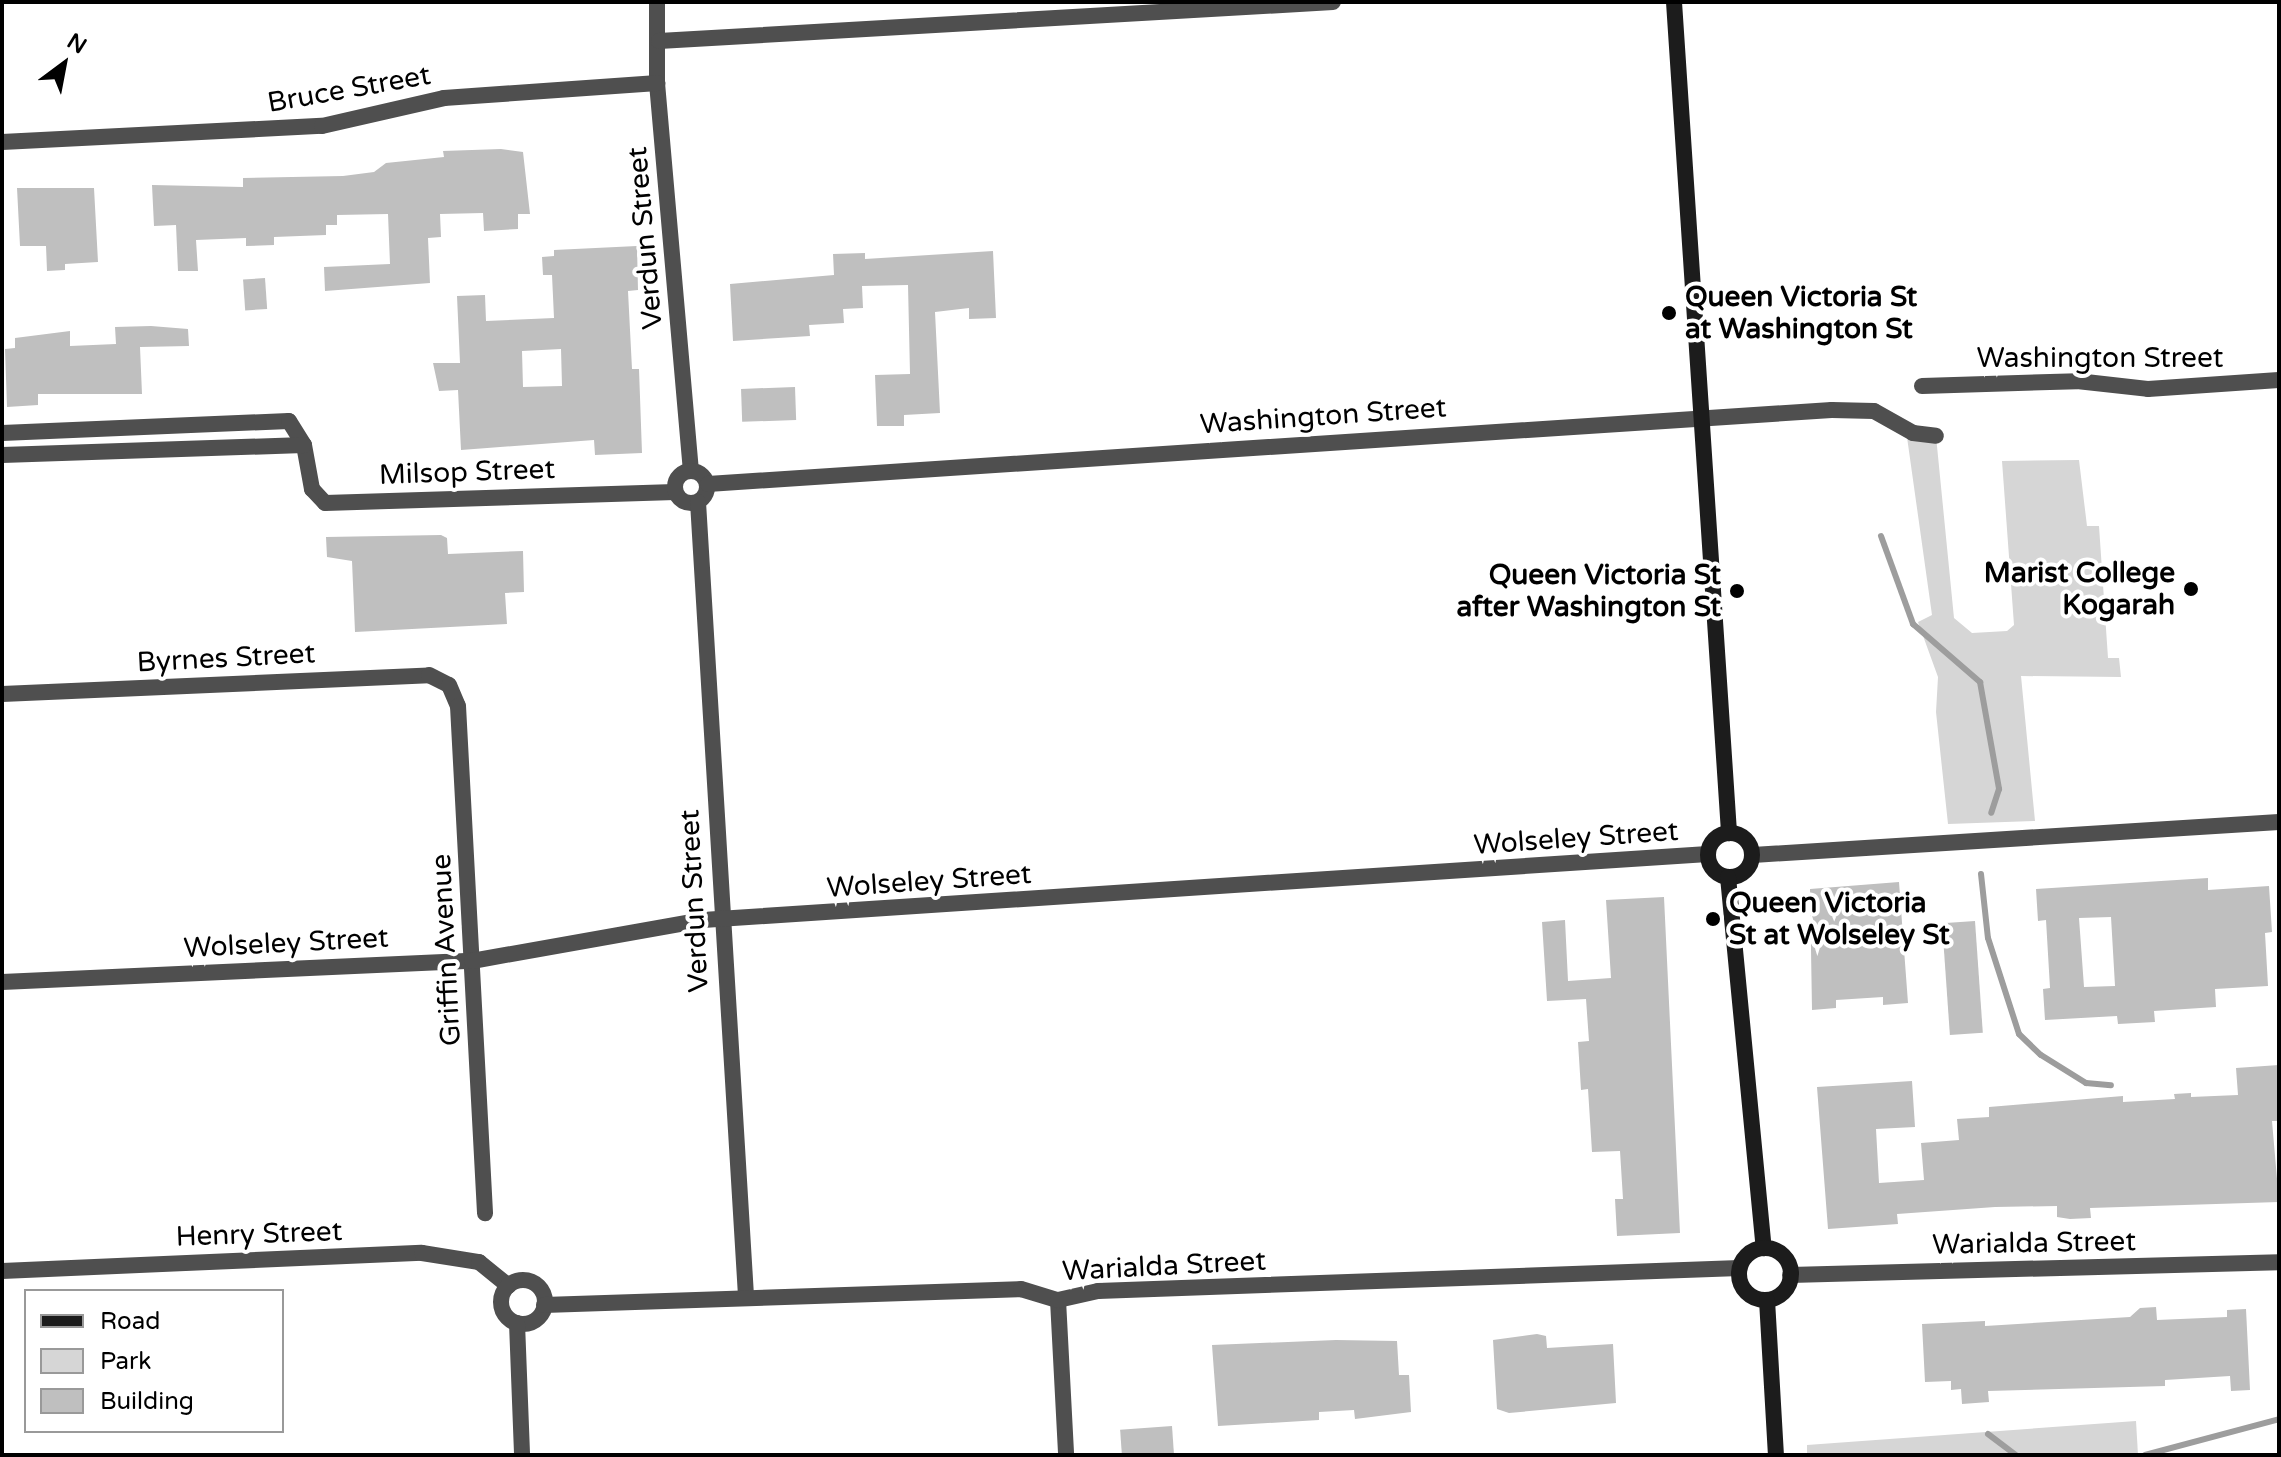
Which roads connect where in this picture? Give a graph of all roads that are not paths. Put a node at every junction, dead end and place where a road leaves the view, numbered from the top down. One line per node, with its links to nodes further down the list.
1 (657, 2): 4 (street, Verdun Street)
2 (1333, 2): 4 (street)
3 (1674, 2): 9 (main road)
4 (659, 41): 5 (street, Verdun Street)
5 (657, 83): 6 (street, Bruce Street); 14 (street, Verdun Street)
6 (2, 142)
7 (2279, 380): 8 (street, Washington Street)
8 (1922, 386)
9 (1702, 419): 11 (street, Washington Street); 15 (street, Washington Street); 21 (main road)
10 (2, 433): 12 (street)
11 (1936, 436)
12 (304, 445): 13 (street); 16 (street, Milsop Street)
13 (2, 455)
14 (691, 470): 15 (street); 16 (street)
15 (708, 484): 17 (street)
16 (675, 492): 17 (street)
17 (698, 502): 25 (street, Verdun Street)
18 (449, 685): 19 (street, Byrnes Street); 26 (street, Griffin Avenue)
19 (2, 694)
20 (2279, 822): 23 (street)
21 (1729, 833): 22 (main road); 23 (main road)
22 (1708, 854): 24 (main road); 25 (street, Wolseley Street)
23 (1753, 855): 24 (main road)
24 (1728, 877): 29 (main road)
25 (721, 921): 26 (street, Wolseley Street); 35 (street, Verdun Street)
26 (472, 961): 27 (street, Wolseley Street); 28 (street, Griffin Avenue)
27 (2, 982)
28 (485, 1213)
29 (1764, 1248): 31 (main road); 33 (main road)
30 (2279, 1262): 33 (street, Warialda Street)
31 (1740, 1268): 36 (street, Warialda Street); 37 (main road)
32 (2, 1271): 34 (street, Henry Street)
33 (1790, 1275): 37 (main road)
34 (509, 1286): 38 (street); 39 (street)
35 (746, 1297): 36 (street, Warialda Street); 38 (street, Warialda Street)
36 (1058, 1300): 41 (street)
37 (1767, 1300): 42 (main road)
38 (544, 1305): 39 (street)
39 (517, 1323): 40 (street)
40 (522, 1455)
41 (1066, 1455)
42 (1776, 1455)

